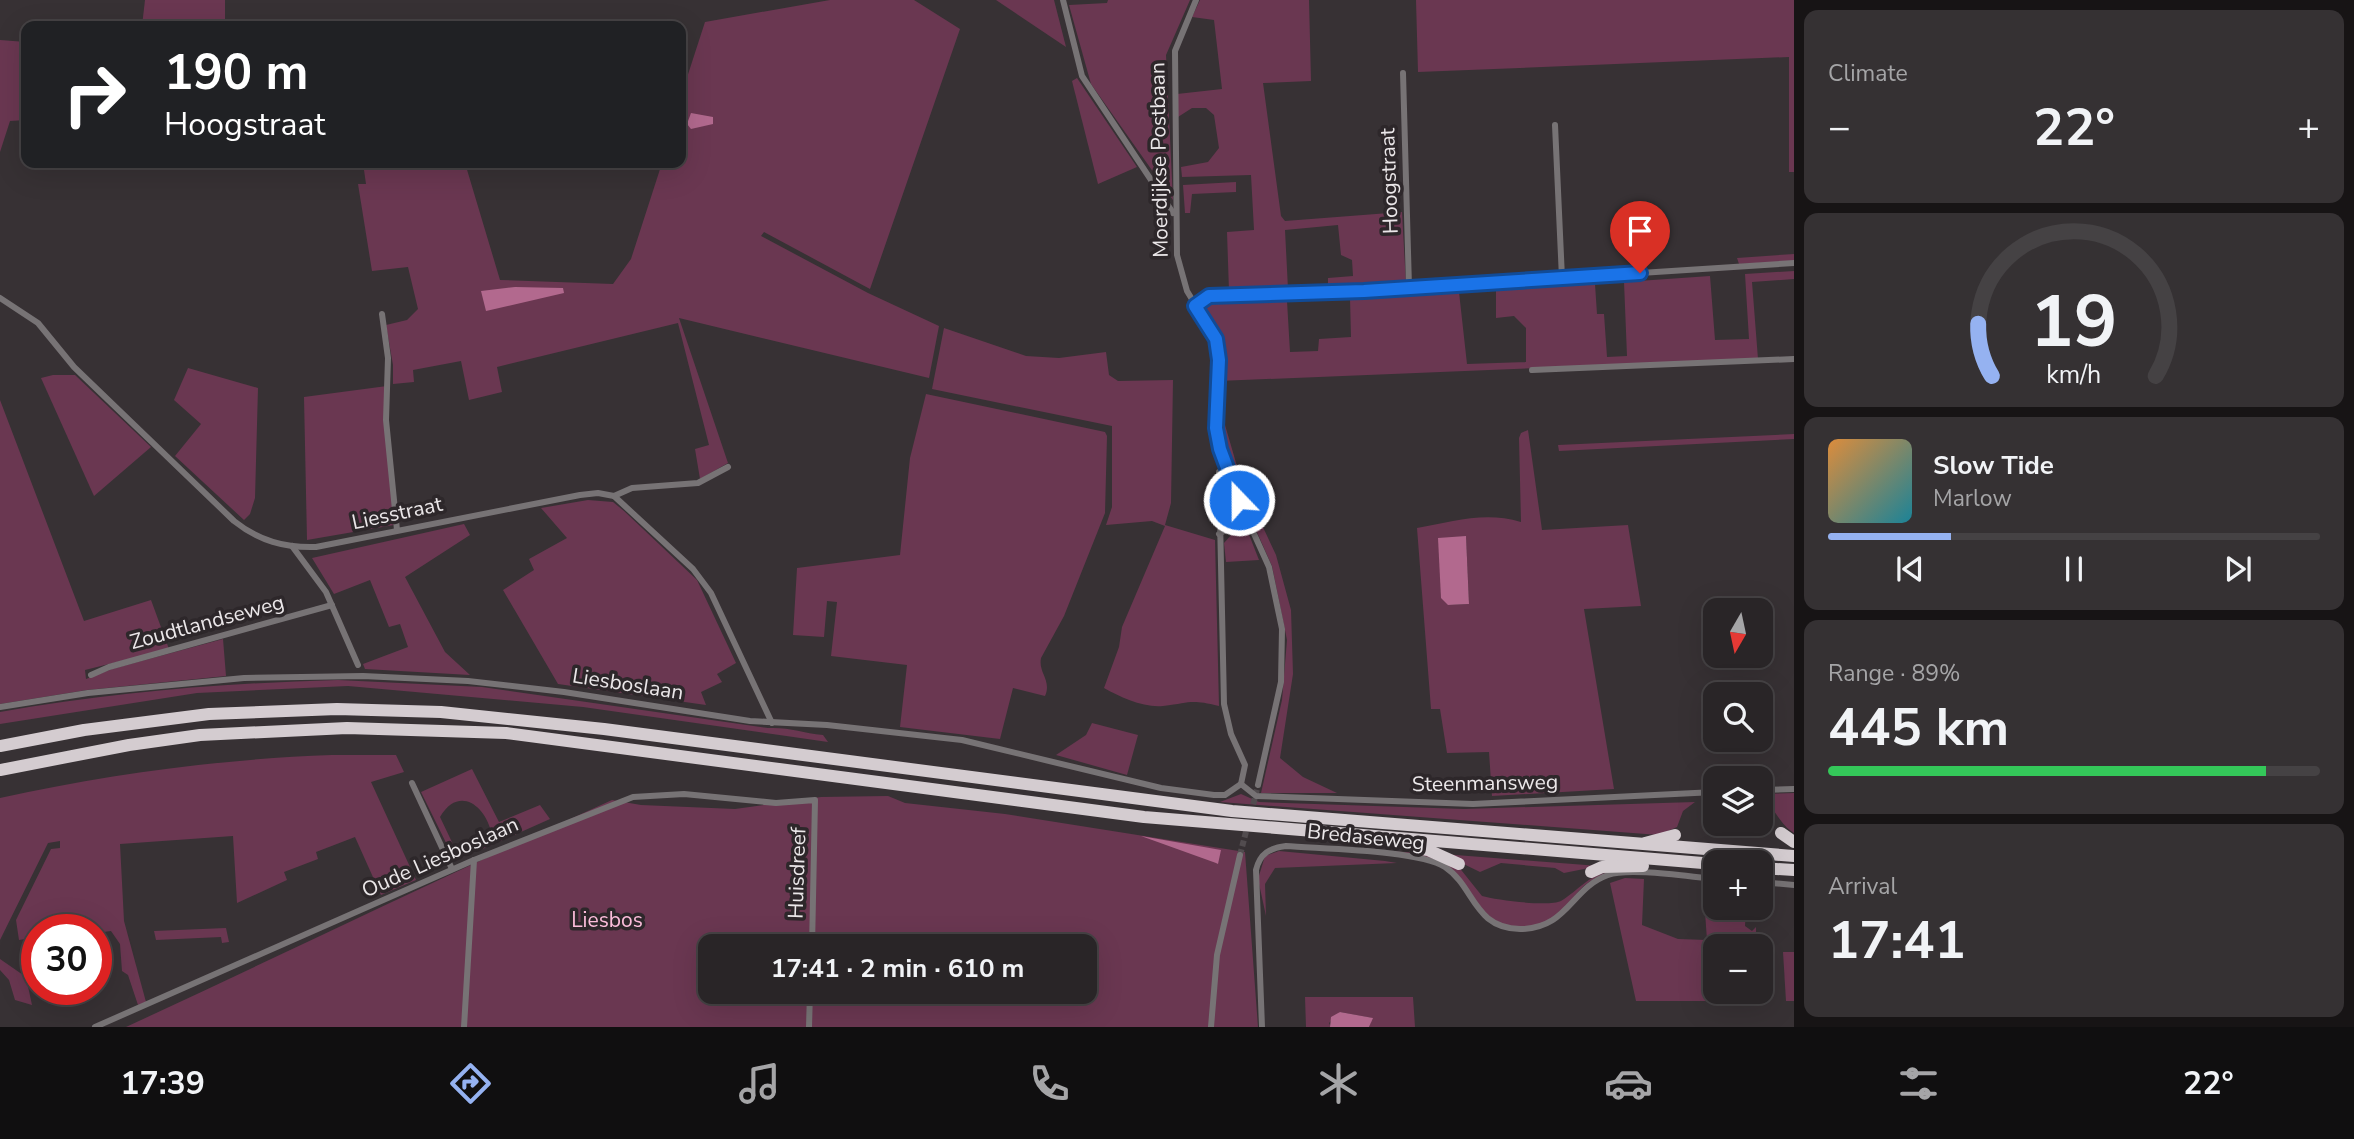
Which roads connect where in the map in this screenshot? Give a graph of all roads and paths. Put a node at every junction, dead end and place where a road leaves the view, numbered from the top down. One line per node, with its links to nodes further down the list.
1 (1063, 0): 5 (street)
2 (1196, 0): 5 (street, Moerdijkse Postbaan)
3 (1403, 73): 8 (street, Hoogstraat)
4 (1555, 125): 7 (street)
5 (1175, 218): 10 (street, Moerdijkse Postbaan)
6 (1794, 263): 7 (street)
7 (1562, 278): 8 (street)
8 (1409, 287): 10 (street)
9 (0, 298): 20 (street, Liesstraat)
10 (1195, 306): 17 (street, Moerdijkse Postbaan)
11 (382, 314): 18 (street)
12 (1794, 359): 13 (street)
13 (1532, 370)
14 (729, 467): 16 (street, Liesstraat)
15 (1219, 472): 19 (street)
16 (614, 496): 18 (street, Liesstraat); 27 (street)
17 (1247, 518): 19 (street); 32 (street, Moerdijkse Postbaan)
18 (397, 530): 21 (street, Liesstraat)
19 (1219, 534): 31 (street)
20 (292, 546): 21 (street, Liesstraat); 22 (street)
21 (316, 547): 22 (street)
22 (308, 565): 23 (street)
23 (332, 605): 24 (street); 25 (street, Zoudtlandseweg)
24 (358, 665)
25 (91, 675)
26 (0, 707): 27 (street, Liesboslaan)
27 (772, 723): 31 (street, Liesboslaan)
28 (0, 746): 41 (highway)
29 (0, 770): 39 (highway)
30 (412, 783): 48 (street)
31 (1241, 785): 35 (street, Steenmansweg)
32 (1258, 785)
33 (1794, 789): 34 (street)
34 (1773, 790)
35 (1703, 793)
36 (815, 800): 44 (street, Oude Liesboslaan); 55 (street, Huisdreef)
37 (1781, 833): 40 (highway)
38 (1675, 835): 41 (highway)
39 (1348, 836): 45 (highway); 47 (highway)
40 (1794, 842)
41 (1641, 845): 43 (highway)
42 (1240, 855): 60 (street)
43 (1794, 856)
44 (474, 860): 48 (street, Oude Liesboslaan); 58 (street)
45 (1692, 863): 46 (highway); 51 (highway)
46 (1703, 863)
47 (1459, 864)
48 (452, 869): 57 (street, Oude Liesboslaan)
49 (1773, 869): 50 (highway)
50 (1794, 870)
51 (1591, 872)
52 (1703, 878): 61 (street, Bredaseweg)
53 (1773, 883): 54 (street)
54 (1794, 885)
55 (812, 934)
56 (810, 1004): 59 (street)
57 (95, 1027)
58 (464, 1027)
59 (809, 1027)
60 (1211, 1027)
61 (1262, 1027)

